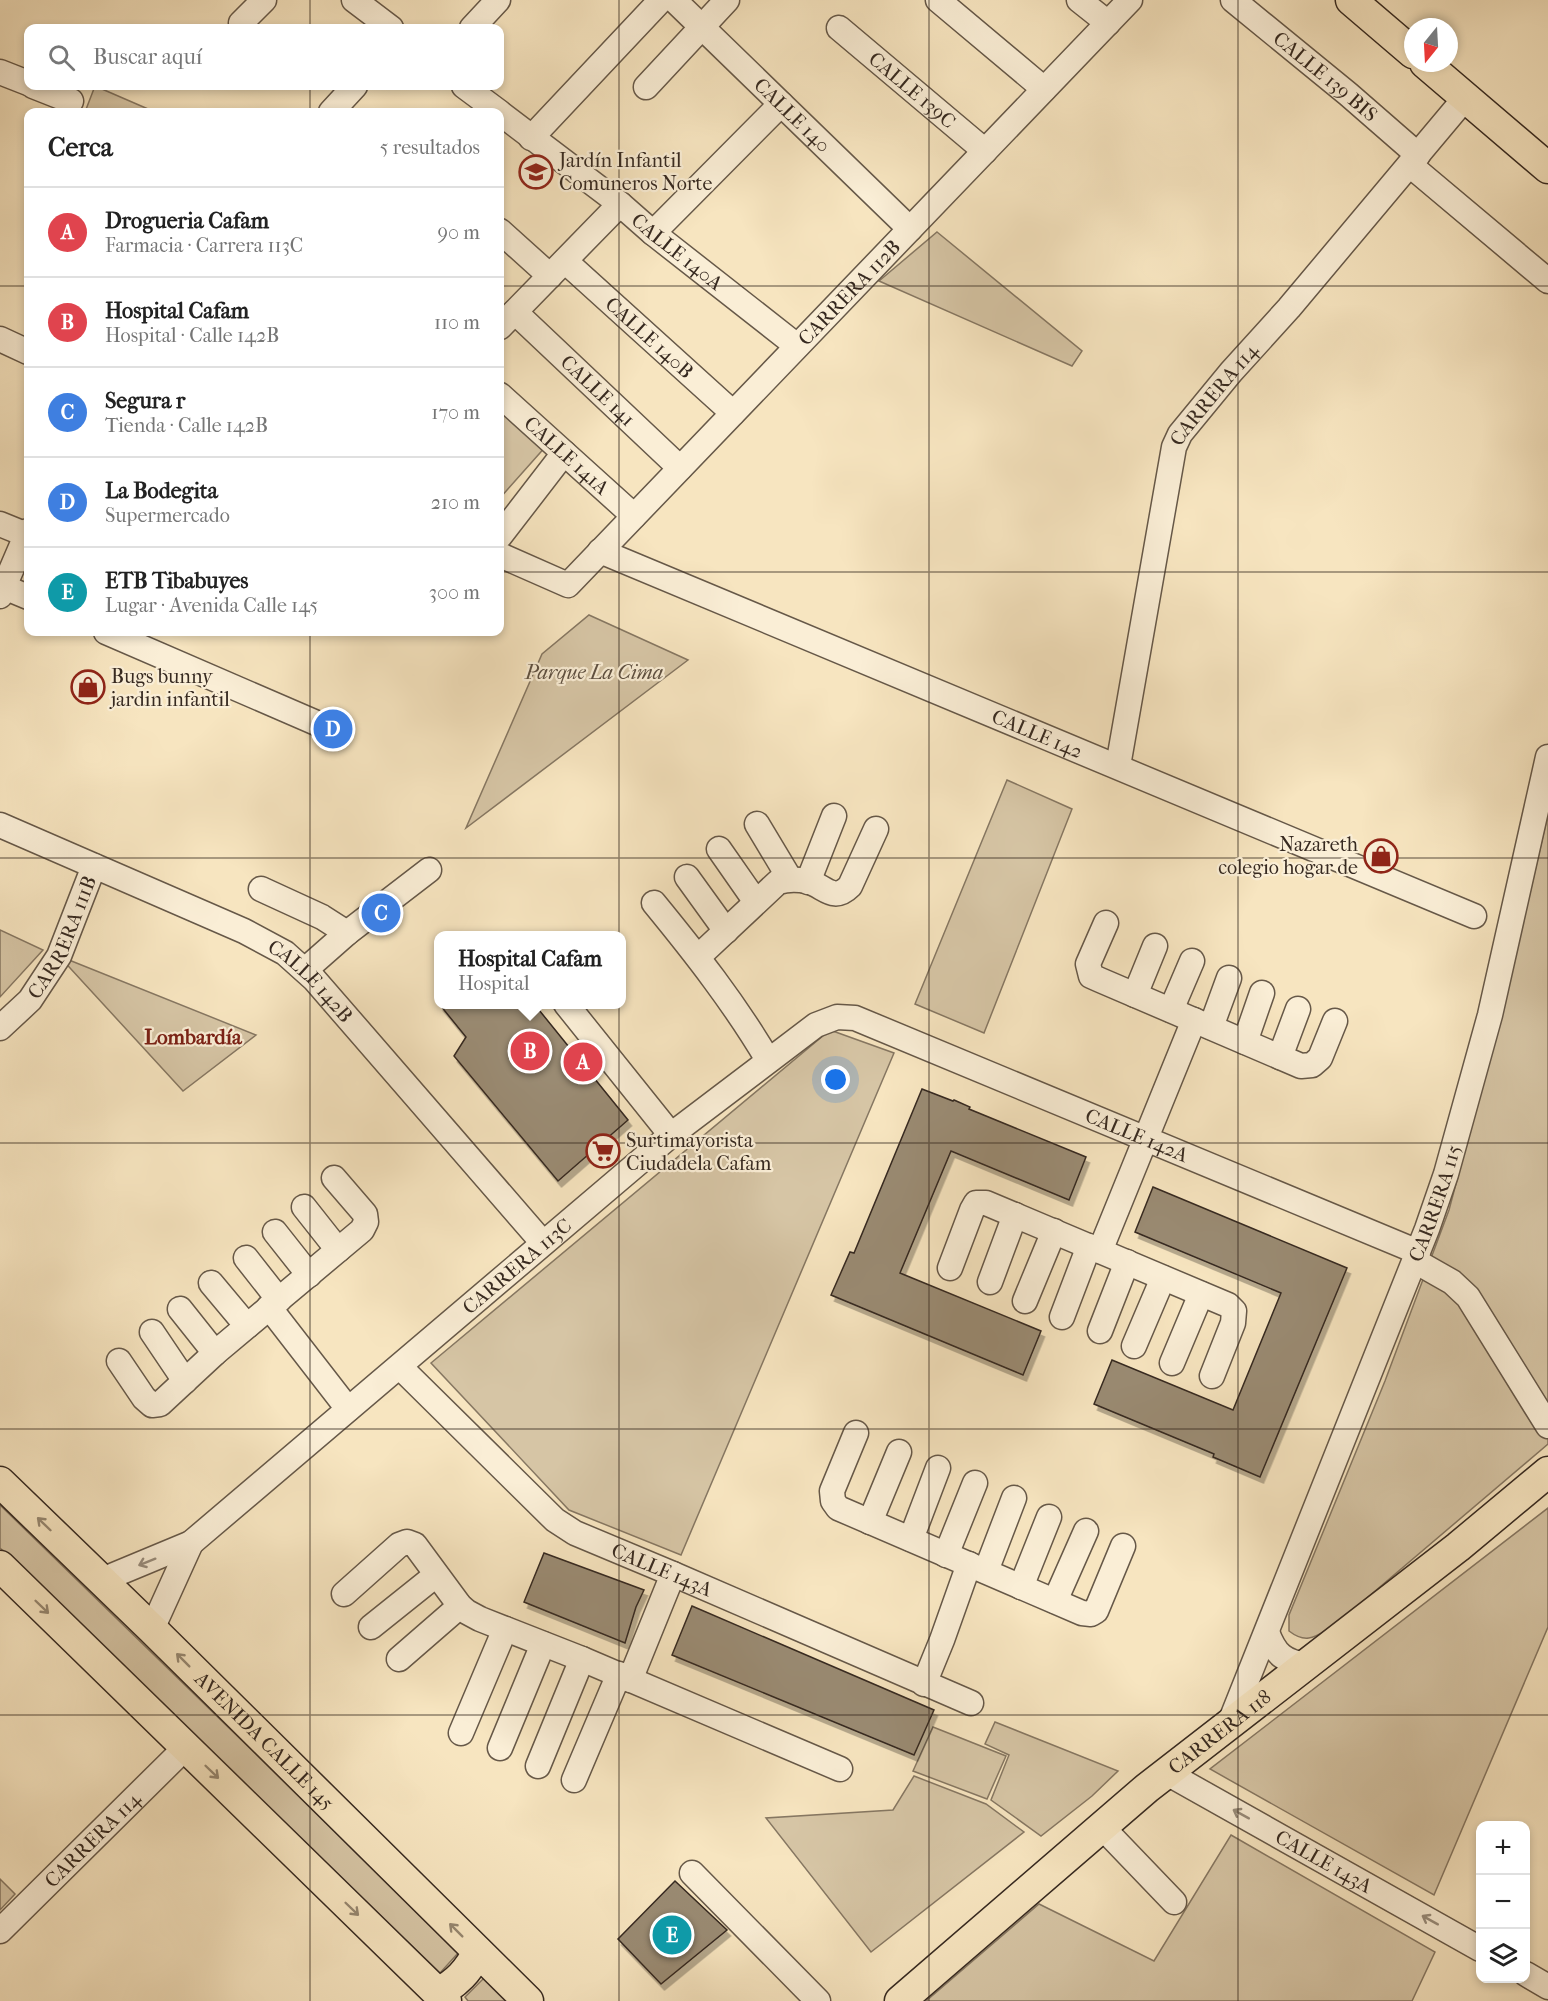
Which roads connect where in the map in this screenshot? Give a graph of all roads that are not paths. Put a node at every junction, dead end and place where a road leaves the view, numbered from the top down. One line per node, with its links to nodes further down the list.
1 (264, 0): 12 (street)
2 (498, 0): 15 (street)
3 (661, 0): 33 (street)
4 (675, 0): 16 (street, CALLE 140)
5 (727, 0): 16 (street)
6 (938, 0): 23 (street)
7 (1079, 0): 13 (street)
8 (1130, 0): 13 (street, CARRERA 112B)
9 (1233, 0): 35 (street, CALLE 139 BIS)
10 (1351, 0): 18 (main road)
11 (362, 2): 14 (street)
12 (241, 23)
13 (1108, 23): 23 (street, CARRERA 112B)
14 (387, 24)
15 (476, 24)
16 (703, 28): 22 (street); 29 (street, CALLE 140)
17 (839, 28): 34 (street, CALLE 139C)
18 (1404, 44)
19 (0, 72): 21 (street)
20 (1436, 72): 27 (main road)
21 (24, 81)
22 (646, 87)
23 (1044, 89): 34 (street, CARRERA 112B)
24 (43, 90): 28 (street)
25 (351, 90): 30 (street)
26 (469, 90): 31 (street, CALLE 140A)
27 (1466, 98): 35 (street, CARRERA 114); 36 (main road)
28 (71, 101)
29 (781, 104): 38 (street, CALLE 140); 39 (street)
30 (335, 108)
31 (493, 108)
32 (504, 117): 33 (street, CALLE 140A)
33 (531, 138): 37 (street, CALLE 140A)
34 (985, 151): 38 (street, CARRERA 112B)
35 (1414, 160): 42 (street, CALLE 139 BIS); 63 (street, CARRERA 114)
36 (1548, 168)
37 (620, 204): 39 (street, CALLE 140A); 41 (street)
38 (909, 229): 45 (street, CARRERA 112B)
39 (653, 233): 45 (street, CALLE 140A)
40 (504, 234): 41 (street, CALLE 140B)
41 (558, 269): 43 (street); 48 (street, CALLE 140B)
42 (1548, 281)
43 (507, 320): 50 (street, CALLE 141)
44 (0, 339): 46 (street)
45 (797, 346): 48 (street, CARRERA 112B)
46 (24, 350)
47 (504, 399): 49 (street, CALLE 141A)
48 (733, 413): 50 (street, CARRERA 112B)
49 (564, 453): 51 (street, CALLE 141A); 53 (street)
50 (680, 468): 51 (street, CARRERA 112B)
51 (634, 516): 56 (street, CARRERA 112B)
52 (0, 524): 54 (street)
53 (504, 531)
54 (24, 532)
55 (24, 542): 58 (street)
56 (600, 551): 57 (street, CARRERA 112B); 63 (street, CALLE 142)
57 (504, 557)
58 (2, 592): 59 (street)
59 (24, 596)
60 (115, 636): 61 (street)
61 (328, 728)
62 (1548, 757): 107 (street, CARRERA 115)
63 (1118, 766): 76 (street, CALLE 142)
64 (834, 816): 72 (street)
65 (757, 824): 72 (street)
66 (0, 825): 69 (street, CALLE 142B)
67 (876, 829): 72 (street)
68 (718, 849): 74 (street)
69 (94, 866): 83 (street, CALLE 142B); 93 (street, CARRERA 111B)
70 (429, 870): 79 (street)
71 (687, 877): 78 (street)
72 (799, 880): 74 (street)
73 (261, 889): 79 (street)
74 (756, 902): 78 (street)
75 (654, 903): 81 (street)
76 (1474, 916)
77 (1106, 923): 86 (street)
78 (726, 931): 81 (street)
79 (347, 933): 83 (street)
80 (1155, 945): 86 (street)
81 (698, 957): 96 (street)
82 (1192, 961): 89 (street)
83 (305, 970): 104 (street, CALLE 142B)
84 (1229, 978): 92 (street)
85 (1262, 993): 94 (street)
86 (1135, 995): 89 (street)
87 (569, 1009): 97 (street)
88 (1298, 1009): 95 (street)
89 (1171, 1010): 92 (street)
90 (855, 1018): 96 (street, CARRERA 113C); 98 (street, CALLE 142A)
91 (1335, 1021): 95 (street)
92 (1203, 1024): 94 (street); 98 (street)
93 (0, 1028)
94 (1245, 1042): 95 (street)
95 (1280, 1057)
96 (768, 1060): 97 (street, CARRERA 113C)
97 (671, 1134): 104 (street, CARRERA 113C)
98 (1146, 1138): 105 (street); 107 (street, CALLE 142A)
99 (334, 1178): 106 (street)
100 (304, 1207): 106 (street)
101 (1015, 1215): 102 (street); 110 (street); 113 (street)
102 (1054, 1231): 105 (street); 116 (street)
103 (275, 1232): 111 (street)
104 (543, 1243): 127 (street, CARRERA 113C)
105 (1095, 1249): 109 (street); 119 (street)
106 (338, 1250): 111 (street)
107 (1417, 1257): 131 (street, CALLE 142A); 158 (street, CARRERA 115)
108 (246, 1258): 117 (street)
109 (1126, 1262): 112 (street); 121 (street)
110 (950, 1268)
111 (309, 1275): 117 (street)
112 (1163, 1278): 115 (street); 123 (street)
113 (990, 1282)
114 (211, 1283): 120 (street)
115 (1201, 1294): 126 (street); 128 (street)
116 (1025, 1301)
117 (274, 1304): 120 (street); 130 (street)
118 (180, 1309): 124 (street)
119 (1062, 1317)
120 (247, 1326): 124 (street)
121 (1100, 1331)
122 (152, 1332): 129 (street)
123 (1134, 1346)
124 (215, 1353): 129 (street)
125 (119, 1361): 129 (street)
126 (1172, 1363)
127 (400, 1367): 130 (street, CARRERA 113C); 148 (street, CALLE 143A)
128 (1212, 1376)
129 (185, 1381)
130 (348, 1409): 143 (street, CARRERA 113C)
131 (1548, 1425)
132 (856, 1433): 140 (street)
133 (900, 1452): 140 (street)
134 (938, 1468): 142 (street)
135 (1548, 1472): 162 (main road, CARRERA 118)
136 (0, 1482): 150 (main road, AVENIDA CALLE 145, one-way to 136)
137 (975, 1483): 145 (street)
138 (1014, 1498): 147 (street)
139 (1049, 1517): 151 (street)
140 (870, 1522): 142 (street)
141 (1086, 1531): 153 (street)
142 (911, 1539): 145 (street)
143 (191, 1543): 150 (street, CARRERA 113C, one-way to 150); 156 (street, CARRERA 113C)
144 (1123, 1546): 153 (street)
145 (946, 1554): 147 (street)
146 (0, 1566): 168 (main road, one-way to 168)
147 (978, 1568): 151 (street); 164 (street)
148 (673, 1574): 163 (street); 164 (street, CALLE 143A)
149 (436, 1575): 152 (street); 154 (street); 155 (street)
150 (102, 1580): 156 (main road, AVENIDA CALLE 145)
151 (1021, 1587): 153 (street)
152 (344, 1594)
153 (1055, 1601)
154 (460, 1606): 157 (street); 160 (street)
155 (371, 1627)
156 (152, 1629): 179 (main road, AVENIDA CALLE 145, one-way to 156)
157 (505, 1629): 159 (street); 167 (street)
158 (1267, 1632): 162 (street); 166 (street, CARRERA 115)
159 (543, 1644): 161 (street); 169 (street)
160 (399, 1659)
161 (582, 1659): 163 (street); 170 (street)
162 (1307, 1665): 166 (main road, CARRERA 118)
163 (624, 1677): 171 (street); 173 (street)
164 (924, 1683): 165 (street, CALLE 143A)
165 (971, 1703)
166 (1230, 1725): 172 (main road, CARRERA 118)
167 (461, 1732)
168 (186, 1747): 177 (street, CARRERA 114); 182 (main road, one-way to 182)
169 (500, 1748)
170 (538, 1766)
171 (840, 1769)
172 (1167, 1773): 174 (main road, CARRERA 118); 178 (street, CALLE 143A, one-way to 172)
173 (574, 1780)
174 (1102, 1827): 176 (street); 185 (main road, CARRERA 118)
175 (692, 1873): 184 (street)
176 (1174, 1902)
177 (0, 1931)
178 (1476, 1947)
179 (478, 1952): 182 (main road); 183 (main road, AVENIDA CALLE 145)
180 (1530, 1976): 181 (street)
181 (1548, 1987)
182 (442, 1997)
183 (528, 2001)
184 (818, 2001)
185 (900, 2001)

